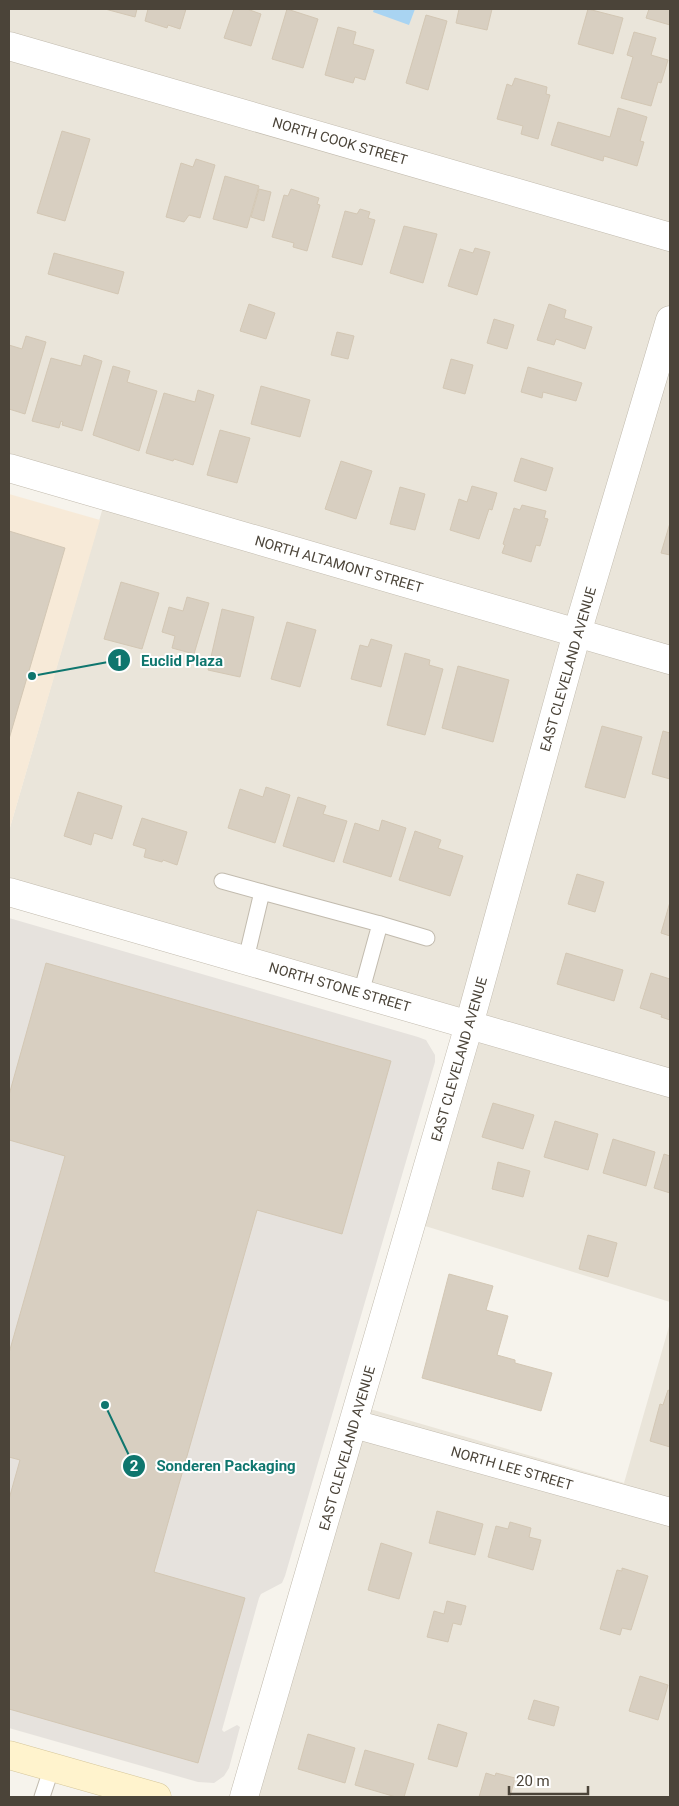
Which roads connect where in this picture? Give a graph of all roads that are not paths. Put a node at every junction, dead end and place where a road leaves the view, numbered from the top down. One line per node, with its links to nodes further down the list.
1 (9, 46): 2 (street, NORTH COOK STREET)
2 (670, 237)
3 (670, 320): 5 (street, EAST CLEVELAND AVENUE)
4 (9, 468): 5 (street, NORTH ALTAMONT STREET)
5 (577, 633): 6 (street, NORTH ALTAMONT STREET); 14 (street, EAST CLEVELAND AVENUE)
6 (670, 660)
7 (222, 881): 9 (lane)
8 (9, 892): 12 (street, NORTH STONE STREET)
9 (262, 892): 10 (lane); 12 (lane)
10 (380, 924): 11 (lane); 13 (lane)
11 (427, 938)
12 (246, 959): 13 (street, NORTH STONE STREET)
13 (361, 993): 14 (street, NORTH STONE STREET)
14 (470, 1025): 15 (street, NORTH STONE STREET); 16 (street, EAST CLEVELAND AVENUE)
15 (670, 1083)
16 (354, 1424): 17 (street, NORTH LEE STREET); 22 (street, EAST CLEVELAND AVENUE)
17 (670, 1512)
18 (9, 1755): 19 (street)
19 (52, 1767): 20 (lane); 21 (street)
20 (42, 1797)
21 (157, 1797)
22 (244, 1797)

